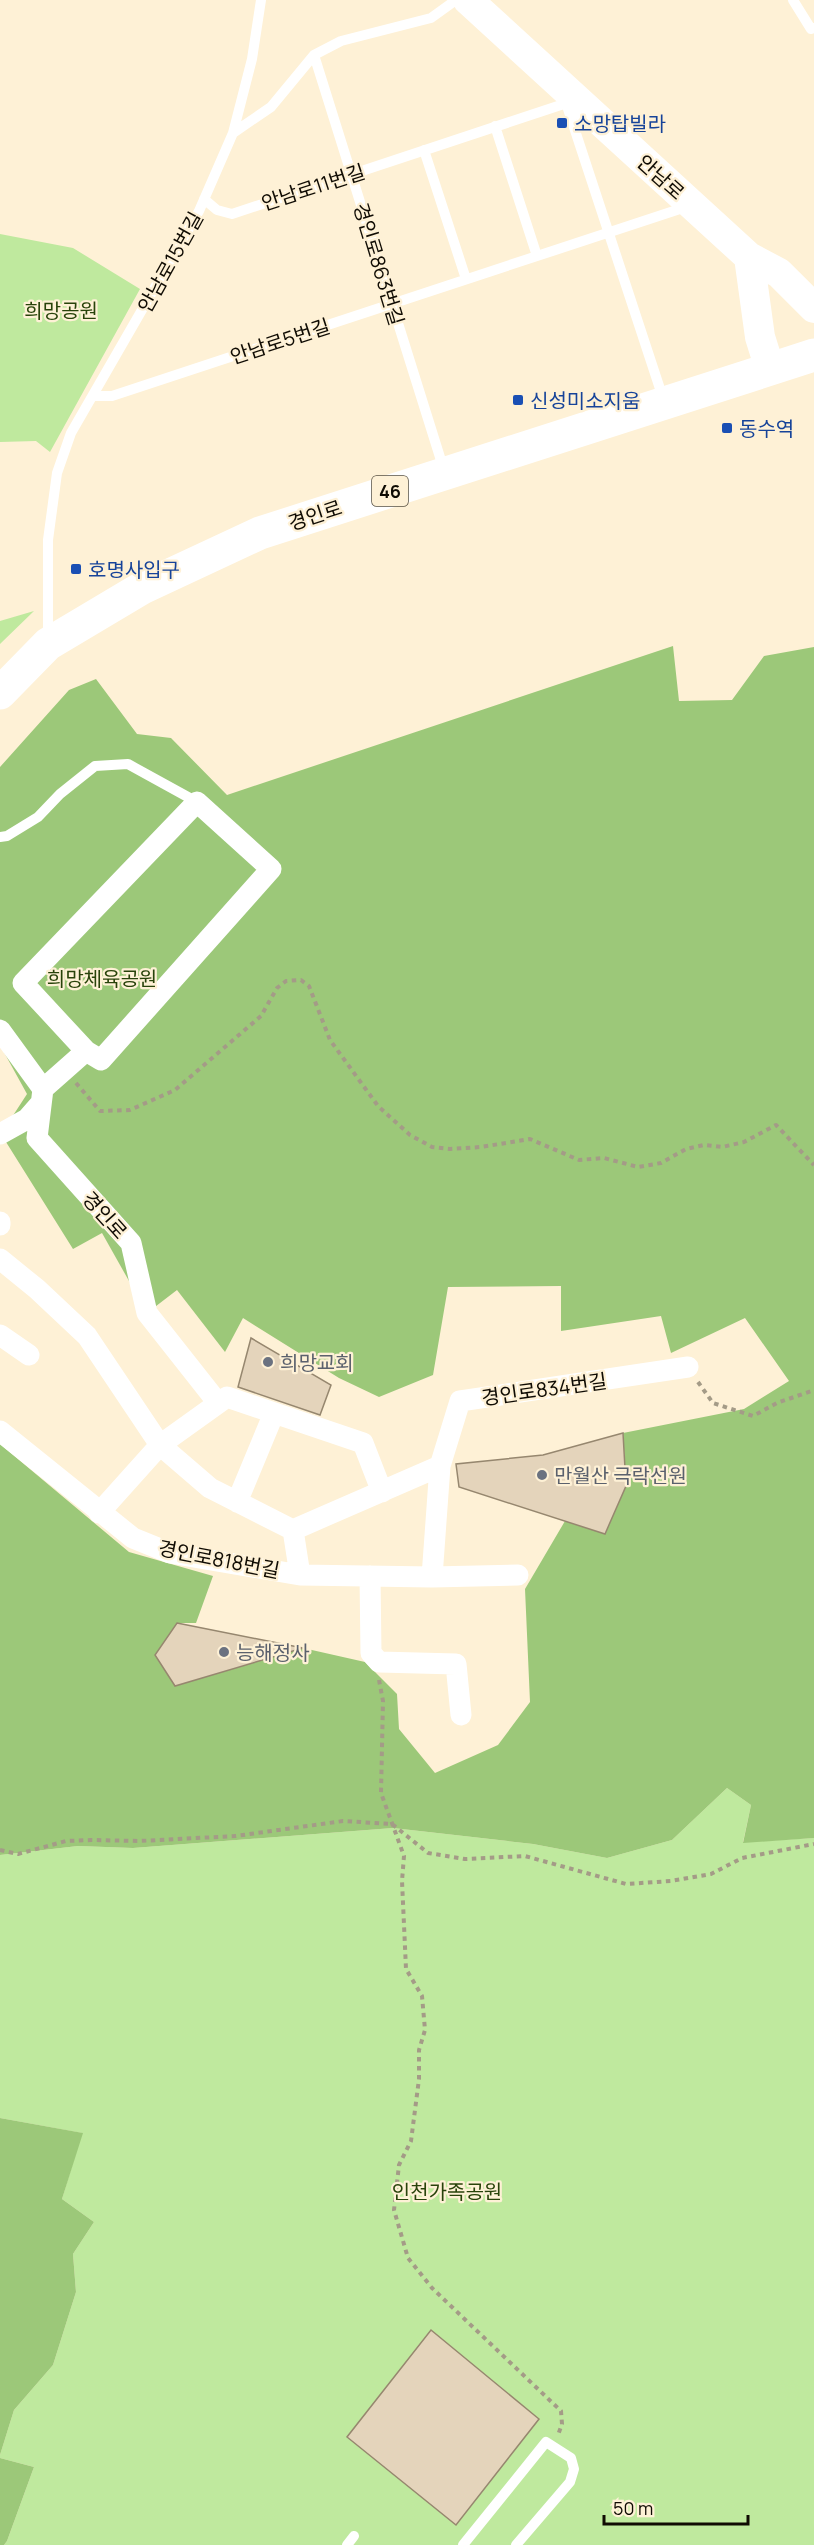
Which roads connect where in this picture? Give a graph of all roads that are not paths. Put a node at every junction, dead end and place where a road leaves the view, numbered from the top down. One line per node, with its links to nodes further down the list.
1 (261, 0): 9 (lane)
2 (456, 0): 6 (lane)
3 (468, 0): 7 (street, 안남로)
4 (793, 0): 5 (lane)
5 (812, 28)
6 (314, 55): 9 (lane); 11 (lane, 경인로863번길)
7 (571, 101): 8 (lane, 안남로11번길); 13 (street, 안남로); 14 (lane)
8 (495, 126): 10 (lane, 안남로11번길); 15 (lane)
9 (233, 134): 12 (lane, 안남로15번길)
10 (424, 150): 11 (lane, 안남로11번길); 17 (lane)
11 (351, 174): 12 (lane, 안남로11번길); 18 (lane, 경인로863번길)
12 (204, 199): 22 (lane, 안남로15번길)
13 (691, 205): 14 (lane, 안남로5번길); 16 (street, 안남로)
14 (608, 232): 15 (lane, 안남로5번길); 23 (lane)
15 (537, 256): 17 (lane, 안남로5번길)
16 (749, 257): 19 (street, 안남로); 21 (street)
17 (466, 279): 18 (lane, 안남로5번길)
18 (392, 304): 22 (lane, 안남로5번길); 24 (lane, 경인로863번길)
19 (814, 308)
20 (814, 355): 21 (main road, 경인로 / 46)
21 (770, 369): 23 (main road, 경인로 / 46)
22 (93, 396): 25 (lane, 안남로15번길)
23 (665, 404): 24 (main road, 경인로 / 46)
24 (445, 473): 25 (main road, 경인로 / 46)
25 (48, 644): 26 (main road, 경인로 / 46)
26 (0, 693)
27 (197, 802): 28 (lane); 30 (street); 30 (street)
28 (0, 837)
29 (0, 1030): 31 (street)
30 (86, 1051): 31 (street)
31 (42, 1096): 32 (street); 37 (street, 경인로)
32 (0, 1134)
33 (0, 1259): 40 (street)
34 (0, 1335): 35 (street)
35 (29, 1355)
36 (688, 1367): 41 (street, 경인로834번길)
37 (218, 1403): 38 (street); 40 (street)
38 (274, 1413): 42 (street); 43 (street)
39 (0, 1431): 44 (street, 경인로818번길)
40 (160, 1445): 43 (street); 44 (street)
41 (440, 1466): 42 (street); 49 (street)
42 (382, 1492): 45 (street)
43 (237, 1502): 45 (street)
44 (99, 1513): 46 (street, 경인로818번길)
45 (293, 1530): 46 (street)
46 (300, 1575): 48 (street, 경인로818번길)
47 (518, 1575): 49 (street, 경인로818번길)
48 (370, 1576): 49 (street, 경인로818번길); 50 (street)
49 (432, 1578)
50 (461, 1715)
51 (463, 2545): 52 (lane)
52 (516, 2545)

